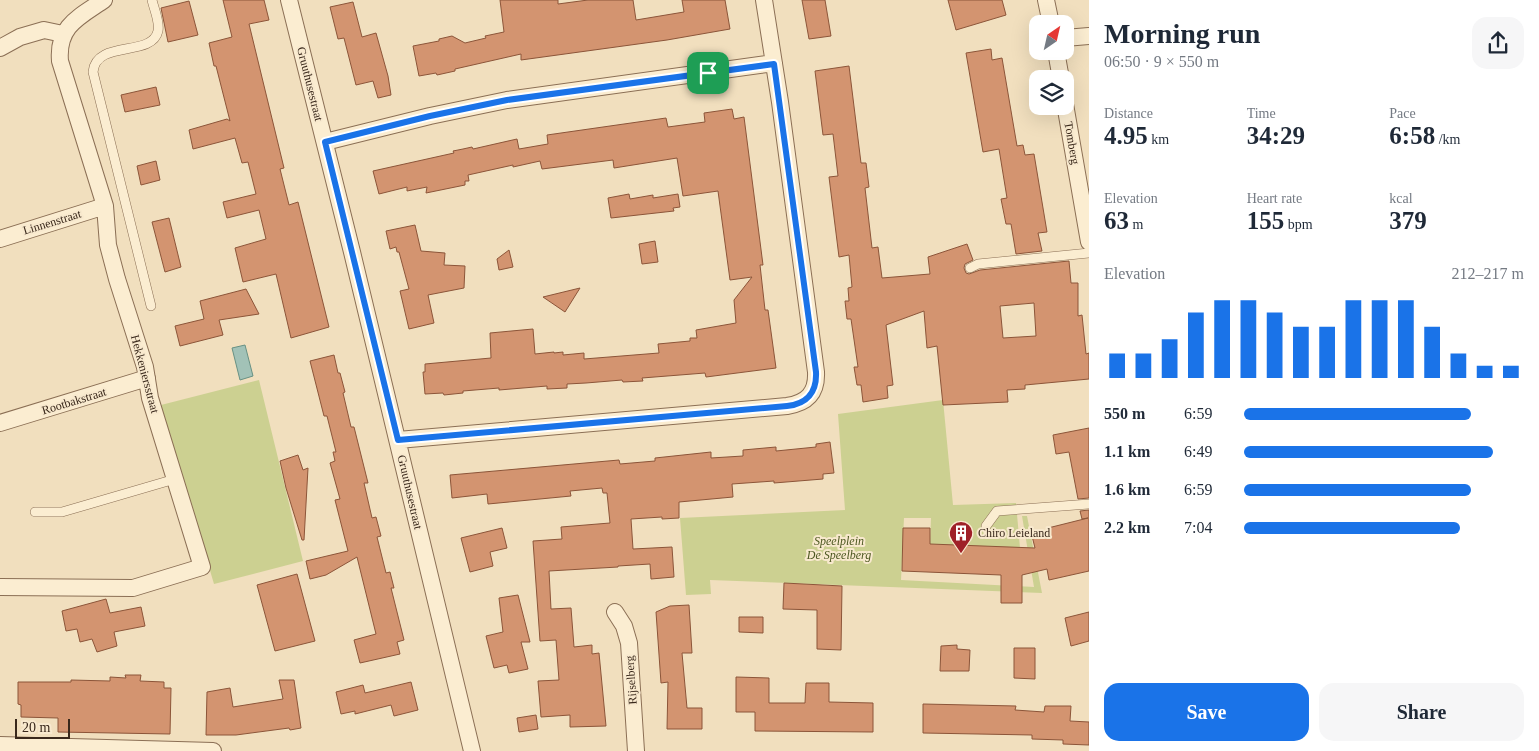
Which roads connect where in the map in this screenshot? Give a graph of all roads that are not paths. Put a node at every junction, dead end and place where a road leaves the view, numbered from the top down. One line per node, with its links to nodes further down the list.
1 (102, 0): 7 (street)
2 (152, 0): 19 (lane)
3 (288, 0): 13 (street, Gruuthusestraat)
4 (764, 0): 11 (street)
5 (1046, 0): 6 (street)
6 (1049, 15)
7 (63, 34): 10 (street); 14 (street, Hekkeniersstraat)
8 (1089, 36): 9 (street)
9 (1074, 37)
10 (0, 48)
11 (774, 64): 13 (street); 22 (street)
12 (1067, 115): 16 (street, Tomberg)
13 (325, 142): 22 (street, Gruuthusestraat)
14 (105, 206): 15 (street, Linnenstraat); 20 (street, Hekkeniersstraat)
15 (0, 239)
16 (1089, 242)
17 (1089, 253): 18 (lane)
18 (970, 268)
19 (151, 306)
20 (147, 378): 21 (street, Rootbakstraat); 23 (street, Hekkeniersstraat)
21 (0, 423)
22 (398, 440): 31 (street, Gruuthusestraat)
23 (175, 479): 25 (lane); 27 (street, Hekkeniersstraat)
24 (1089, 504): 26 (lane)
25 (35, 512)
26 (986, 526)
27 (0, 587)
28 (615, 612): 32 (street, Rijselberg)
29 (6, 747): 30 (street)
30 (213, 751)
31 (472, 751)
32 (636, 751)

